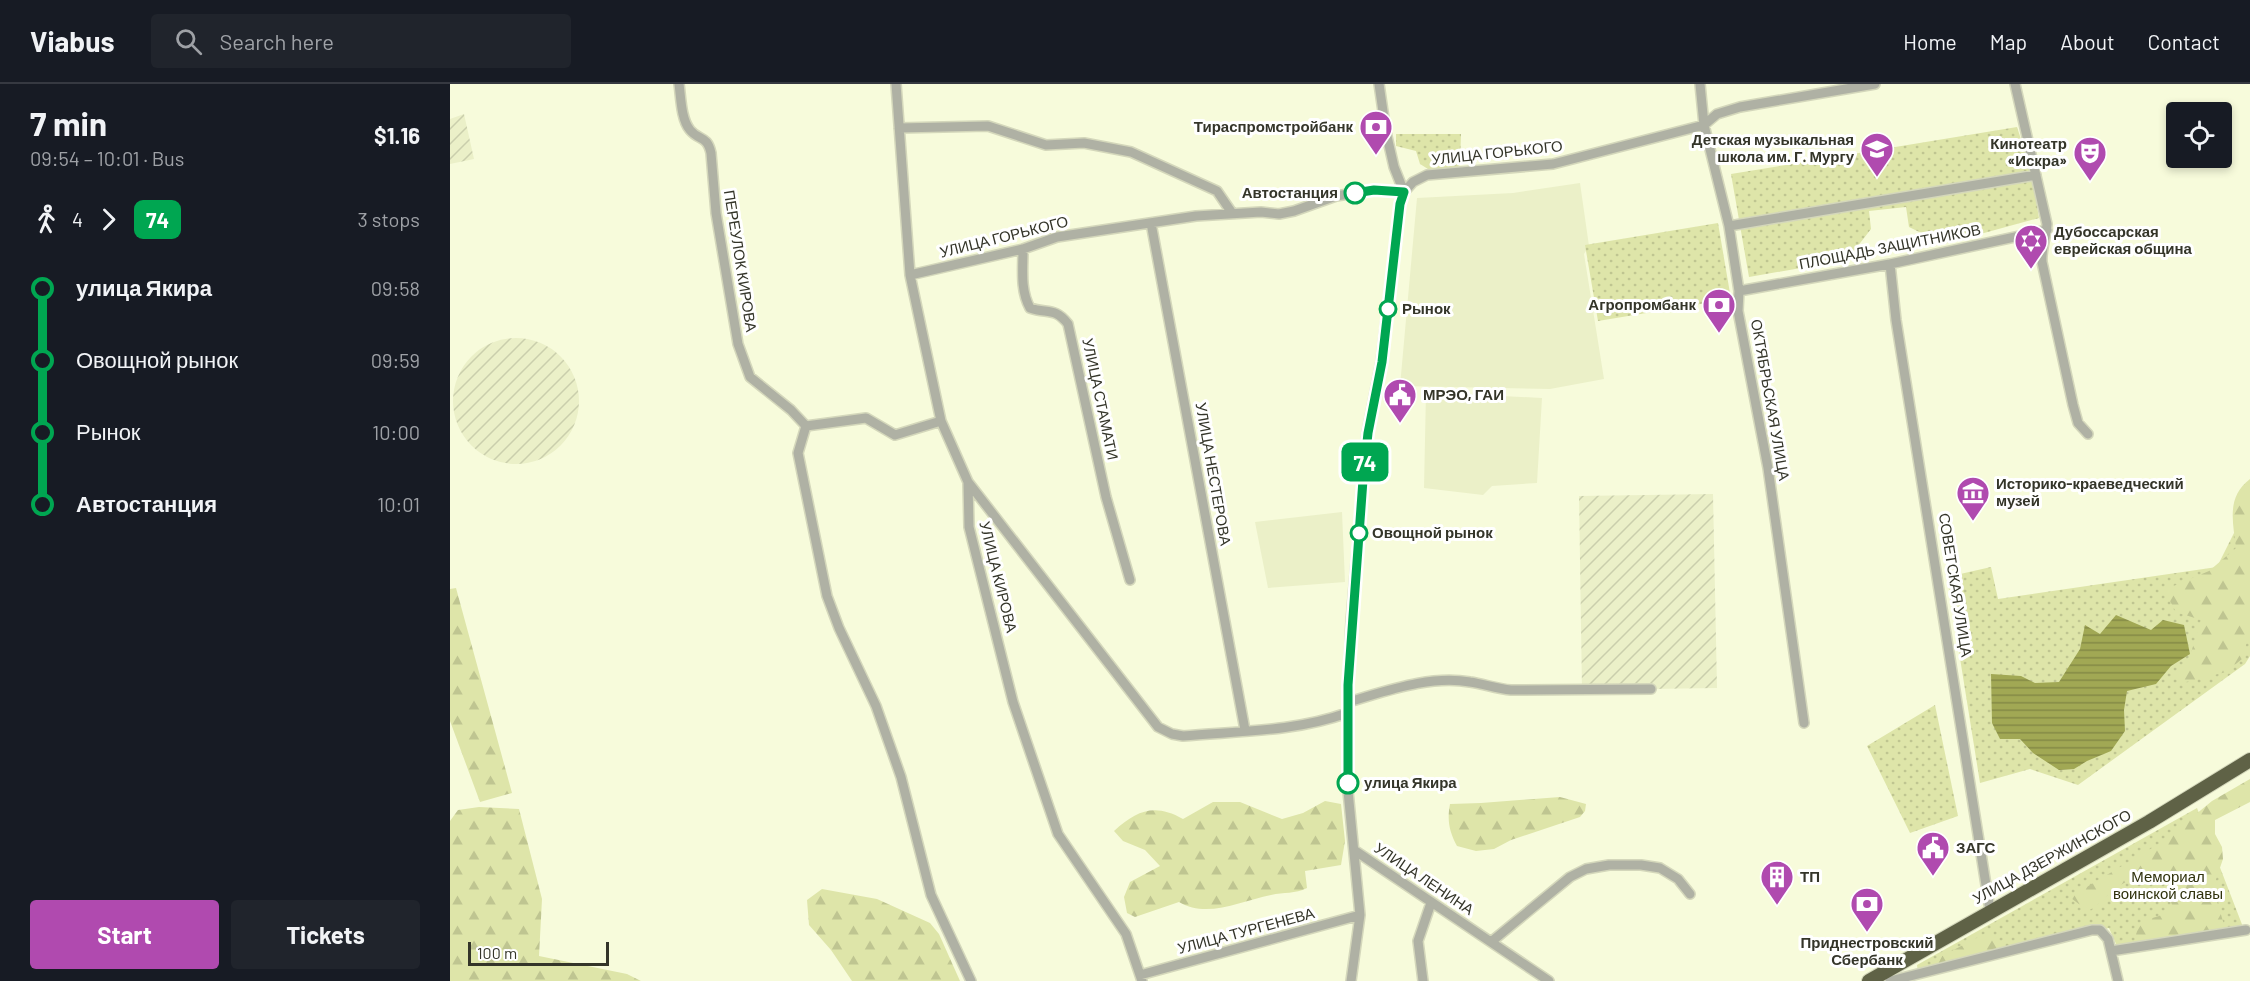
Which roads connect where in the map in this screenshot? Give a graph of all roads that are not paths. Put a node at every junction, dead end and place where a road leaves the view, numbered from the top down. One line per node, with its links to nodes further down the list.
1 (679, 84): 20 (street, ПЕРЕУЛОК КИРОВА)
2 (896, 84): 8 (street, УЛИЦА КИРОВА)
3 (1379, 84): 10 (street)
4 (1700, 84): 7 (street, ОКТЯБРЬСКАЯ УЛИЦА)
5 (1875, 84): 7 (street, УЛИЦА ГОРЬКОГО)
6 (2015, 84): 9 (street)
7 (1704, 125): 10 (street, УЛИЦА ГОРЬКОГО); 13 (street, ОКТЯБРЬСКАЯ УЛИЦА)
8 (899, 128): 11 (street); 17 (street, УЛИЦА КИРОВА)
9 (2036, 175): 13 (street); 14 (street)
10 (1404, 192): 11 (street, УЛИЦА ГОРЬКОГО); 25 (street, УЛИЦА ЛЕНИНА)
11 (1232, 213): 12 (street, УЛИЦА ГОРЬКОГО)
12 (1151, 223): 15 (street, УЛИЦА ГОРЬКОГО); 28 (street, УЛИЦА НЕСТЕРОВА)
13 (1729, 226): 18 (street, ОКТЯБРЬСКАЯ УЛИЦА)
14 (2047, 230): 16 (street, ПЛОЩАДЬ ЗАЩИТНИКОВ); 21 (street)
15 (1023, 249): 17 (street, УЛИЦА ГОРЬКОГО); 23 (street, УЛИЦА СТАМАТИ)
16 (1890, 264): 18 (street, ПЛОЩАДЬ ЗАЩИТНИКОВ); 33 (street, СОВЕТСКАЯ УЛИЦА)
17 (910, 275): 19 (street, УЛИЦА КИРОВА)
18 (1738, 291): 27 (street, ОКТЯБРЬСКАЯ УЛИЦА)
19 (941, 421): 20 (street); 22 (street, УЛИЦА КИРОВА)
20 (806, 426): 39 (street)
21 (2088, 434)
22 (968, 482): 28 (street); 38 (street, УЛИЦА КИРОВА)
23 (1130, 580)
24 (1651, 689): 25 (street)
25 (1347, 702): 26 (street, УЛИЦА ЛЕНИНА)
26 (1347, 714): 28 (street); 30 (street, УЛИЦА ЛЕНИНА)
27 (1804, 723)
28 (1245, 730)
29 (2250, 760): 33 (highway, УЛИЦА ДЗЕРЖИНСКОГО)
30 (1354, 850): 32 (street, УЛИЦА ЛЕНИНА); 34 (street)
31 (1690, 894): 36 (street)
32 (1431, 903): 36 (street, УЛИЦА ЛЕНИНА); 41 (street)
33 (1990, 910): 43 (highway, УЛИЦА ДЗЕРЖИНСКОГО)
34 (1360, 915): 38 (street, УЛИЦА ТУРГЕНЕВА); 40 (street)
35 (2246, 930): 37 (street)
36 (1491, 942): 42 (street, УЛИЦА ЛЕНИНА)
37 (2111, 951): 44 (street); 45 (street)
38 (1141, 978)
39 (971, 981)
40 (1351, 981)
41 (1423, 981)
42 (1549, 981)
43 (1869, 981)
44 (1890, 981)
45 (2118, 981)

